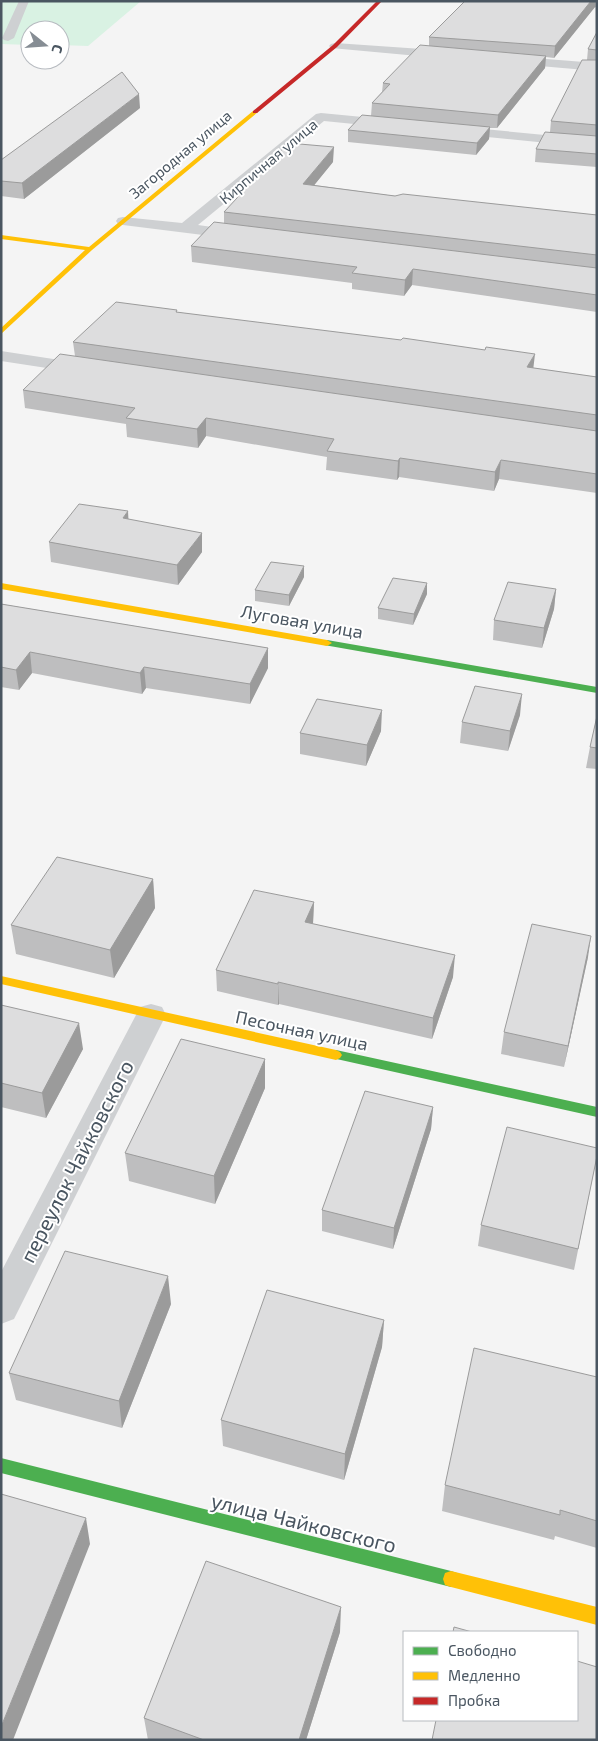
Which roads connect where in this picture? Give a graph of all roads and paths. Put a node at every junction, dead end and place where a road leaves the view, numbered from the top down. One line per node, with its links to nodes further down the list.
1 (24, 1): 3 (street)
2 (380, 1): 4 (street, Загородная улица)
3 (8, 38)
4 (335, 46): 5 (street); 11 (street, Загородная улица)
5 (463, 56)
6 (491, 58): 7 (street)
7 (597, 66)
8 (410, 126): 12 (street, Кирпичная улица)
9 (439, 128): 10 (street)
10 (597, 144)
11 (123, 221): 12 (street); 15 (street, Загородная улица)
12 (186, 228): 14 (street)
13 (1, 237): 15 (street)
14 (255, 237)
15 (90, 249): 16 (street, Загородная улица)
16 (1, 332)
17 (1, 356): 18 (street)
18 (99, 370)
19 (1, 586): 20 (street, Луговая улица)
20 (597, 690)
21 (1, 980): 22 (street, Песочная улица)
22 (151, 1015): 23 (street, Песочная улица); 24 (street, переулок Чайковского)
23 (597, 1112)
24 (1, 1308)
25 (1, 1465): 26 (street, улица Чайковского)
26 (597, 1616)

